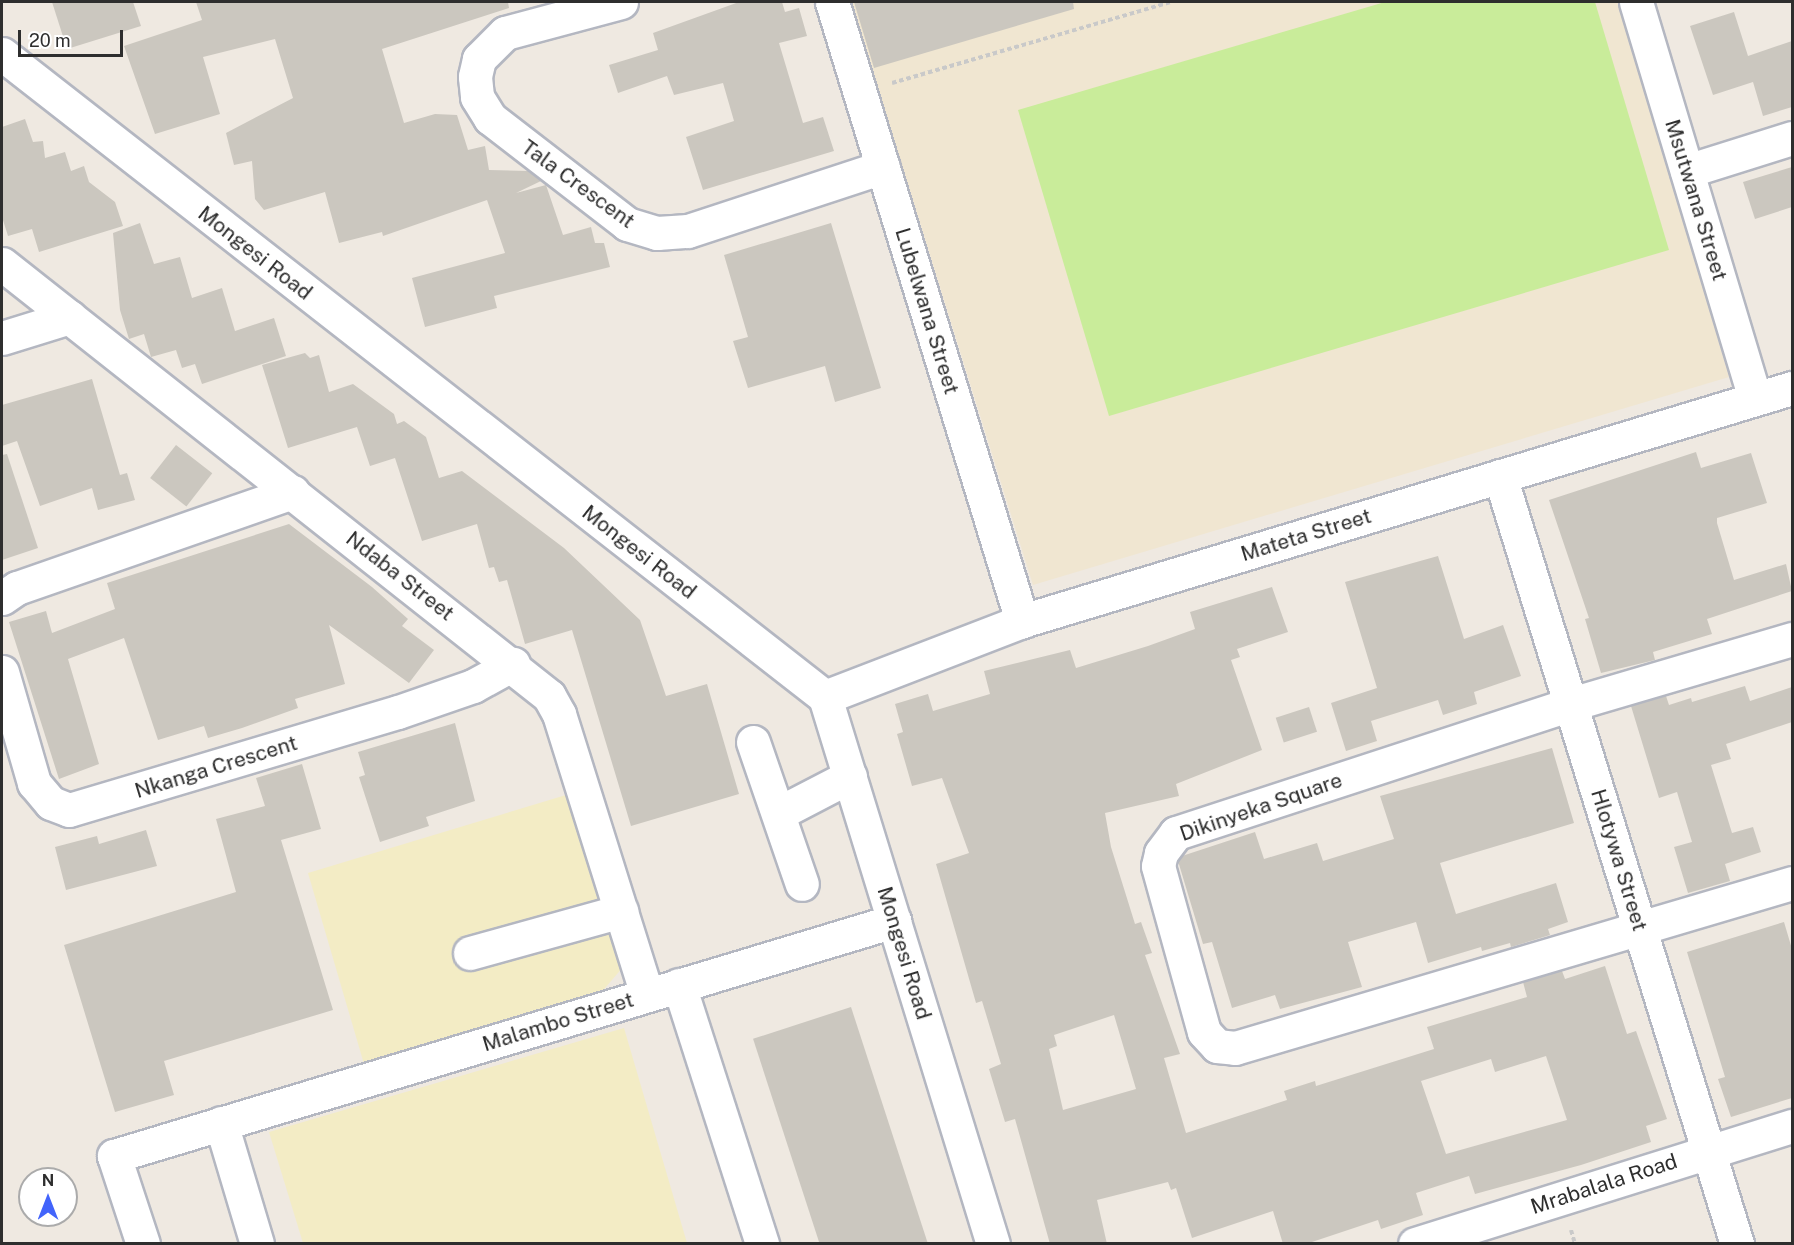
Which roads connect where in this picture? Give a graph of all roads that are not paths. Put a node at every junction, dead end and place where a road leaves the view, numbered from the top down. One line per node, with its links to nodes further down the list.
1 (621, 2): 6 (street, Tala Crescent)
2 (831, 2): 6 (street, Lubelwana Street)
3 (1636, 2): 7 (street, Msutwana Street)
4 (2, 54): 20 (street, Mongesi Road)
5 (1792, 138): 7 (street)
6 (883, 167): 16 (street, Lubelwana Street)
7 (1687, 171): 12 (street, Msutwana Street)
8 (2, 264): 9 (street, Ndaba Street)
9 (70, 317): 10 (street); 14 (street, Ndaba Street)
10 (2, 338)
11 (1792, 388): 12 (street, Mateta Street)
12 (1755, 399): 13 (street, Mateta Street)
13 (1500, 476): 16 (street, Mateta Street); 21 (street, Hlotywa Street)
14 (293, 492): 15 (street); 18 (street, Ndaba Street)
15 (2, 598)
16 (1022, 621): 20 (street, Mateta Street)
17 (1792, 639): 21 (street, Dikinyeka Square)
18 (513, 664): 19 (street, Nkanga Crescent); 27 (street, Ndaba Street)
19 (2, 672)
20 (825, 697): 23 (street, Mongesi Road)
21 (1571, 704): 29 (street, Hlotywa Street); 29 (street, Dikinyeka Square)
22 (753, 742): 24 (street)
23 (850, 776): 24 (street); 28 (street, Mongesi Road)
24 (779, 813): 26 (street)
25 (1792, 883): 29 (street, Dikinyeka Square)
26 (802, 884)
27 (621, 911): 30 (street); 32 (street, Ndaba Street)
28 (894, 921): 31 (street, Malambo Street); 39 (street, Mongesi Road)
29 (1640, 928): 35 (street, Hlotywa Street)
30 (470, 953)
31 (679, 985): 32 (street, Malambo Street); 38 (street)
32 (647, 995): 33 (street, Malambo Street)
33 (221, 1123): 36 (street, Malambo Street); 37 (street)
34 (1792, 1126): 35 (street, Mrabalala Road)
35 (1709, 1150): 40 (street, Mrabalala Road); 41 (street, Hlotywa Street)
36 (143, 1244)
37 (257, 1244)
38 (762, 1244)
39 (993, 1244)
40 (1415, 1244)
41 (1737, 1244)

